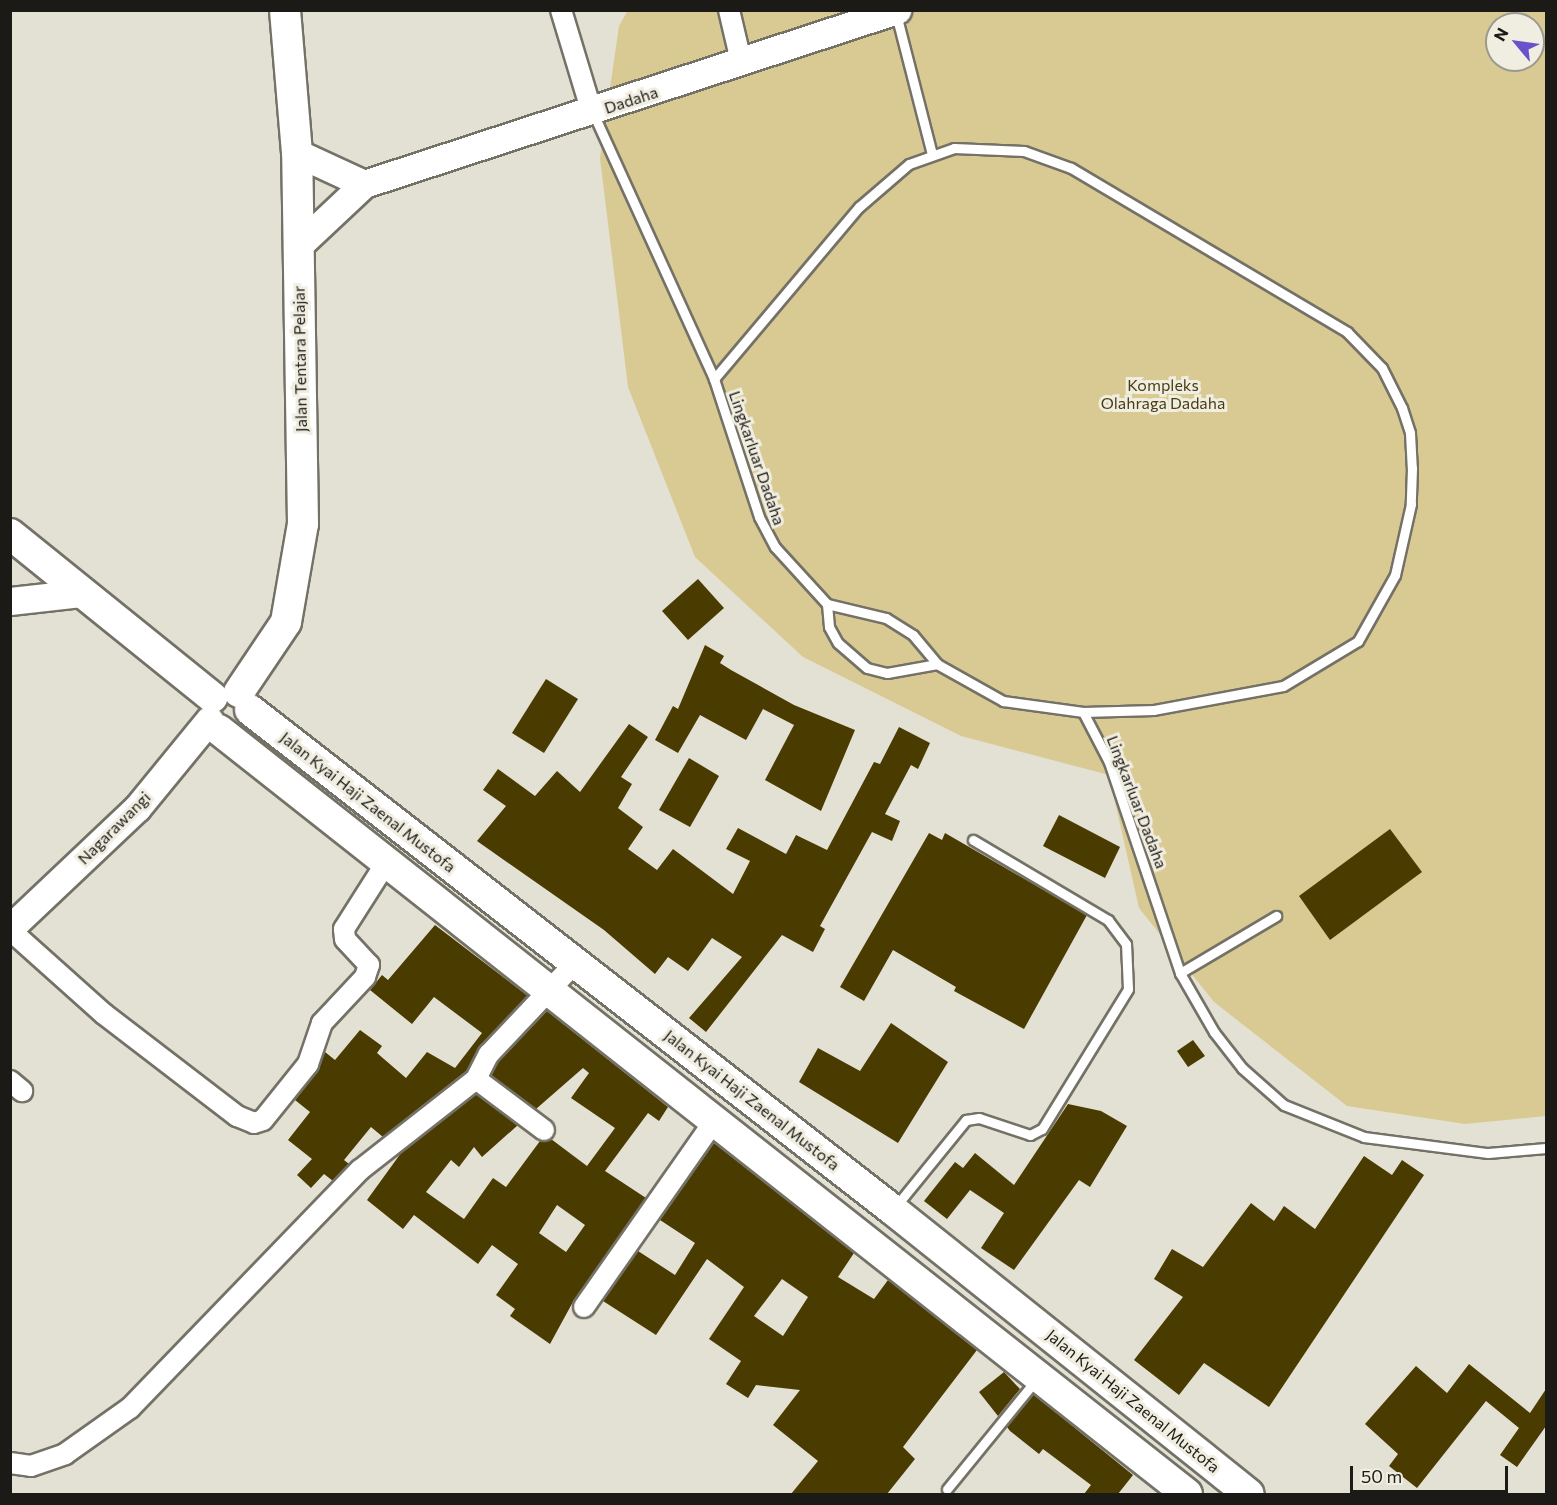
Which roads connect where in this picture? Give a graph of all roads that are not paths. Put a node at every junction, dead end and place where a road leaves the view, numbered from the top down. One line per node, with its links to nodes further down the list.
1 (285, 10): 7 (main road, Jalan Tentara Pelajar)
2 (561, 10): 6 (street)
3 (729, 10): 5 (street)
4 (896, 11): 5 (street, Dadaha); 8 (lane)
5 (741, 61): 6 (street, Dadaha)
6 (592, 113): 9 (street, Dadaha); 11 (lane, Lingkarluar Dadaha)
7 (297, 153): 9 (street); 10 (main road, Jalan Tentara Pelajar)
8 (932, 154): 11 (lane); 18 (lane)
9 (364, 183): 10 (street, Dadaha)
10 (298, 246): 17 (main road, Jalan Tentara Pelajar)
11 (714, 379): 15 (lane, Lingkarluar Dadaha)
12 (10, 534): 13 (main road, Jalan Kyai Haji Zaenal Mustofa)
13 (81, 593): 14 (street); 17 (main road, Jalan Kyai Haji Zaenal Mustofa)
14 (10, 601)
15 (827, 604): 16 (lane); 16 (lane)
16 (937, 664): 18 (lane)
17 (226, 710): 20 (main road, Jalan Kyai Haji Zaenal Mustofa); 22 (street, Nagarawangi); 23 (main road, Jalan Kyai Haji Zaenal Mustofa)
18 (1083, 712): 24 (lane, Lingkarluar Dadaha)
19 (973, 840): 30 (lane)
20 (386, 864): 22 (street); 25 (main road, Jalan Kyai Haji Zaenal Mustofa)
21 (1276, 916): 24 (lane)
22 (10, 929)
23 (575, 963): 25 (street); 30 (main road, Jalan Kyai Haji Zaenal Mustofa)
24 (1180, 973): 29 (lane, Lingkarluar Dadaha)
25 (547, 990): 26 (street); 27 (main road, Jalan Kyai Haji Zaenal Mustofa)
26 (476, 1079): 28 (street); 36 (street)
27 (715, 1120): 31 (main road, Jalan Kyai Haji Zaenal Mustofa); 32 (street)
28 (544, 1130)
29 (1546, 1148)
30 (882, 1202): 31 (main road); 34 (main road, Jalan Kyai Haji Zaenal Mustofa)
31 (846, 1222): 33 (main road, Jalan Kyai Haji Zaenal Mustofa)
32 (584, 1307)
33 (1039, 1377): 35 (main road, Jalan Kyai Haji Zaenal Mustofa); 37 (lane)
34 (1168, 1430): 35 (main road); 39 (main road, Jalan Kyai Haji Zaenal Mustofa)
35 (1139, 1458): 38 (main road, Jalan Kyai Haji Zaenal Mustofa)
36 (10, 1463)
37 (947, 1489)
38 (1187, 1494)
39 (1249, 1494)

